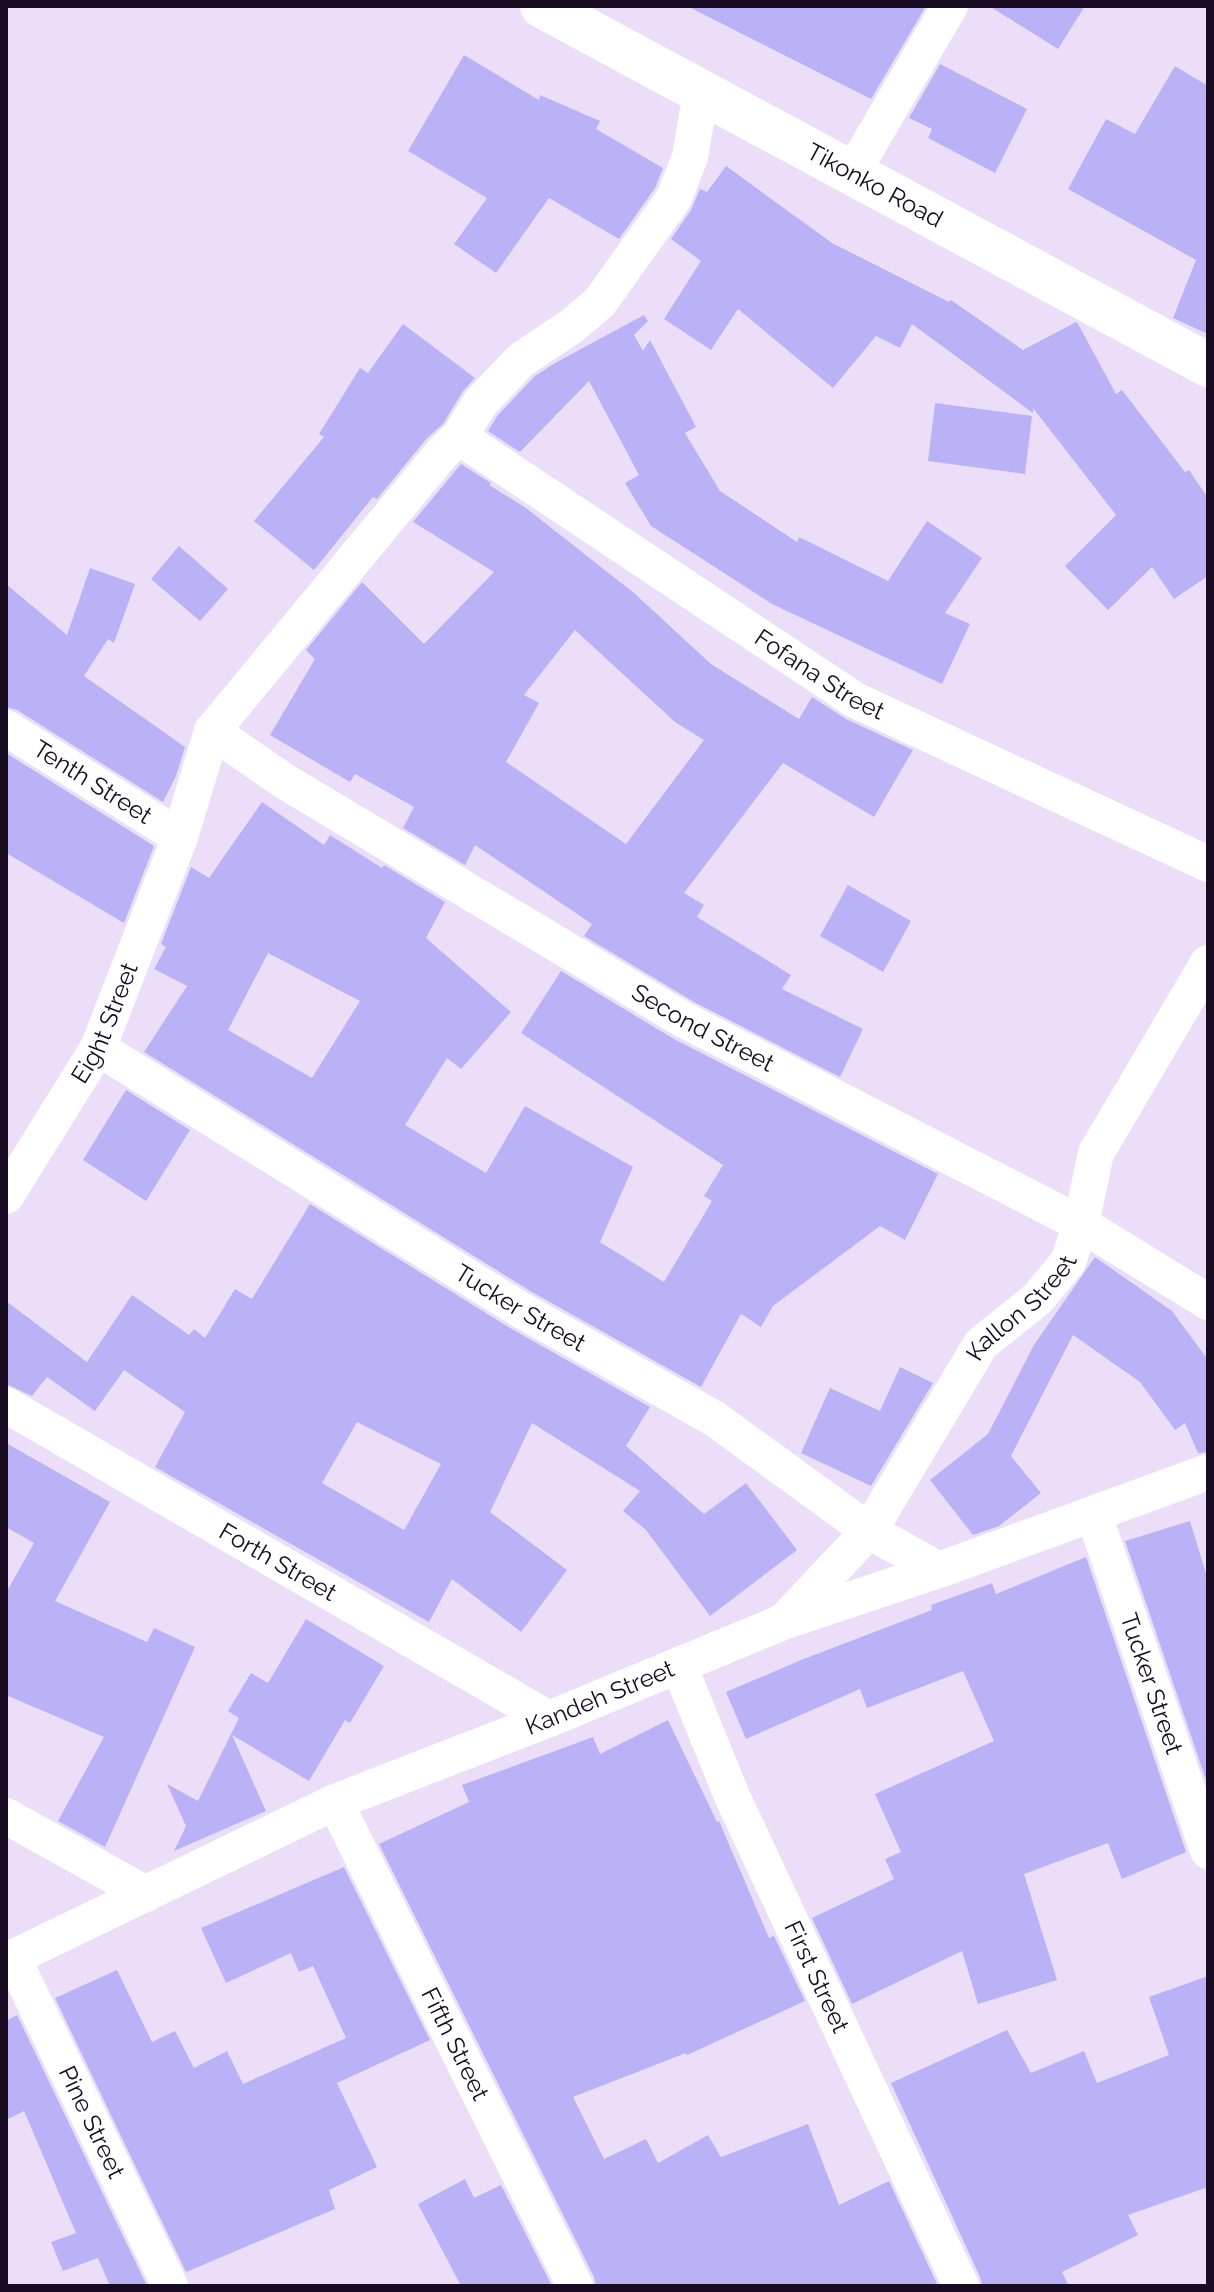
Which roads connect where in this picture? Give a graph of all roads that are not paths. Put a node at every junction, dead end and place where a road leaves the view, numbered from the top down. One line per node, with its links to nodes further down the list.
1 (542, 6): 3 (street, Tikonko Road)
2 (950, 6): 4 (street)
3 (701, 92): 4 (street, Tikonko Road); 6 (street)
4 (852, 173): 5 (street, Tikonko Road)
5 (1208, 365)
6 (459, 437): 8 (street); 10 (street, Fofana Street)
7 (6, 728): 9 (street, Tenth Street)
8 (212, 731): 9 (street, Eight Street); 14 (street, Second Street)
9 (180, 837): 12 (street, Eight Street)
10 (1208, 864)
11 (1208, 963): 14 (street, Kallon Street)
12 (98, 1048): 13 (street, Eight Street); 19 (street, Tucker Street)
13 (6, 1196)
14 (1081, 1224): 15 (street, Second Street); 19 (street, Kallon Street)
15 (1208, 1302)
16 (6, 1405): 23 (street, Forth Street)
17 (1208, 1472): 18 (street, Kandeh Street)
18 (1094, 1515): 20 (street, Kandeh Street); 26 (street, Tucker Street)
19 (869, 1531): 20 (street, Tucker Street); 21 (street, Kallon Street)
20 (939, 1570): 21 (street, Kandeh Street)
21 (783, 1622): 22 (street, Kandeh Street)
22 (679, 1666): 23 (street, Kandeh Street); 31 (street, First Street)
23 (549, 1719): 24 (street, Kandeh Street)
24 (335, 1802): 27 (street, Kandeh Street); 30 (street, Fifth Street)
25 (6, 1816): 27 (street)
26 (1208, 1851)
27 (146, 1894): 28 (street, Kandeh Street)
28 (9, 1960): 29 (street, Pine Street)
29 (170, 2286)
30 (575, 2286)
31 (961, 2286)

